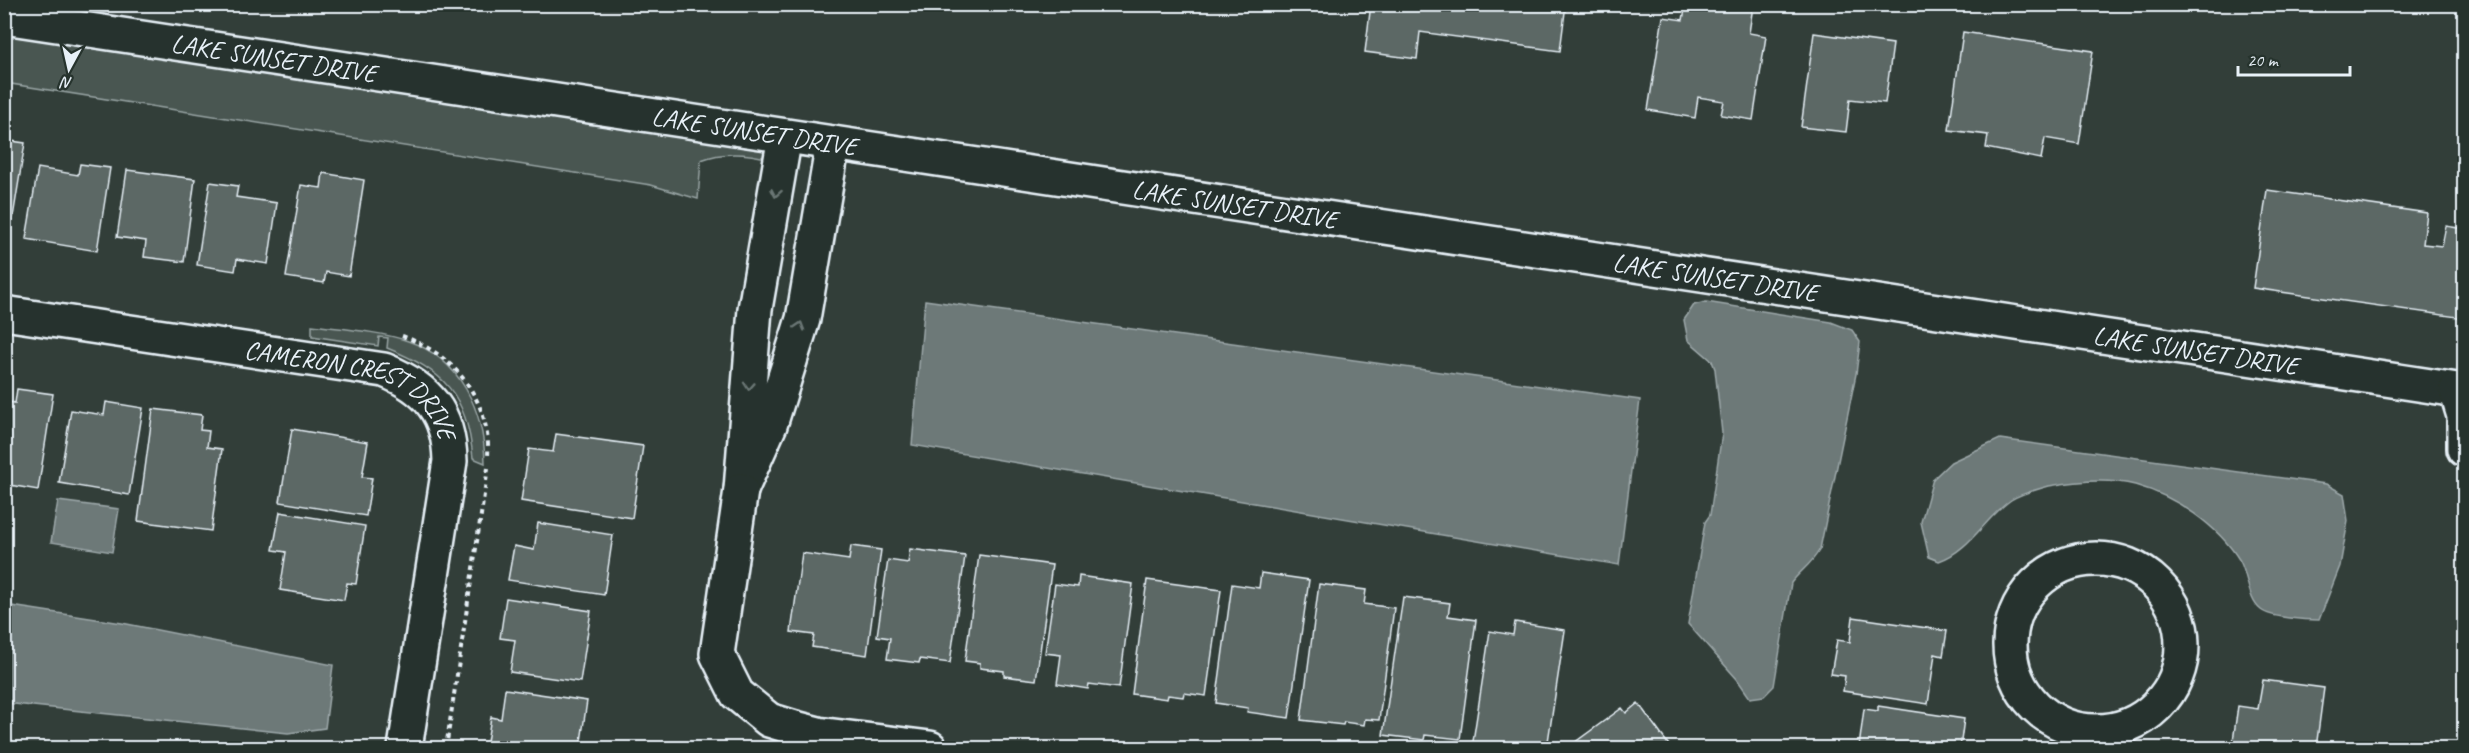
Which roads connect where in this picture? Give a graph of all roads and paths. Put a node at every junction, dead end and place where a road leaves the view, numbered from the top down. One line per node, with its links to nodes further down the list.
1 (4, 17): 2 (street, LAKE SUNSET DRIVE)
2 (785, 136): 3 (street, LAKE SUNSET DRIVE); 8 (street, one-way to 8)
3 (833, 143): 6 (street, LAKE SUNSET DRIVE); 8 (street, one-way to 3)
4 (4, 313): 11 (street, CAMERON CREST DRIVE)
5 (395, 334): 12 (path)
6 (2460, 391): 7 (street)
7 (2464, 449)
8 (741, 490): 10 (street)
9 (2084, 740): 9 (street)
10 (892, 746): 13 (street)
11 (405, 748)
12 (446, 748)
13 (930, 748)

